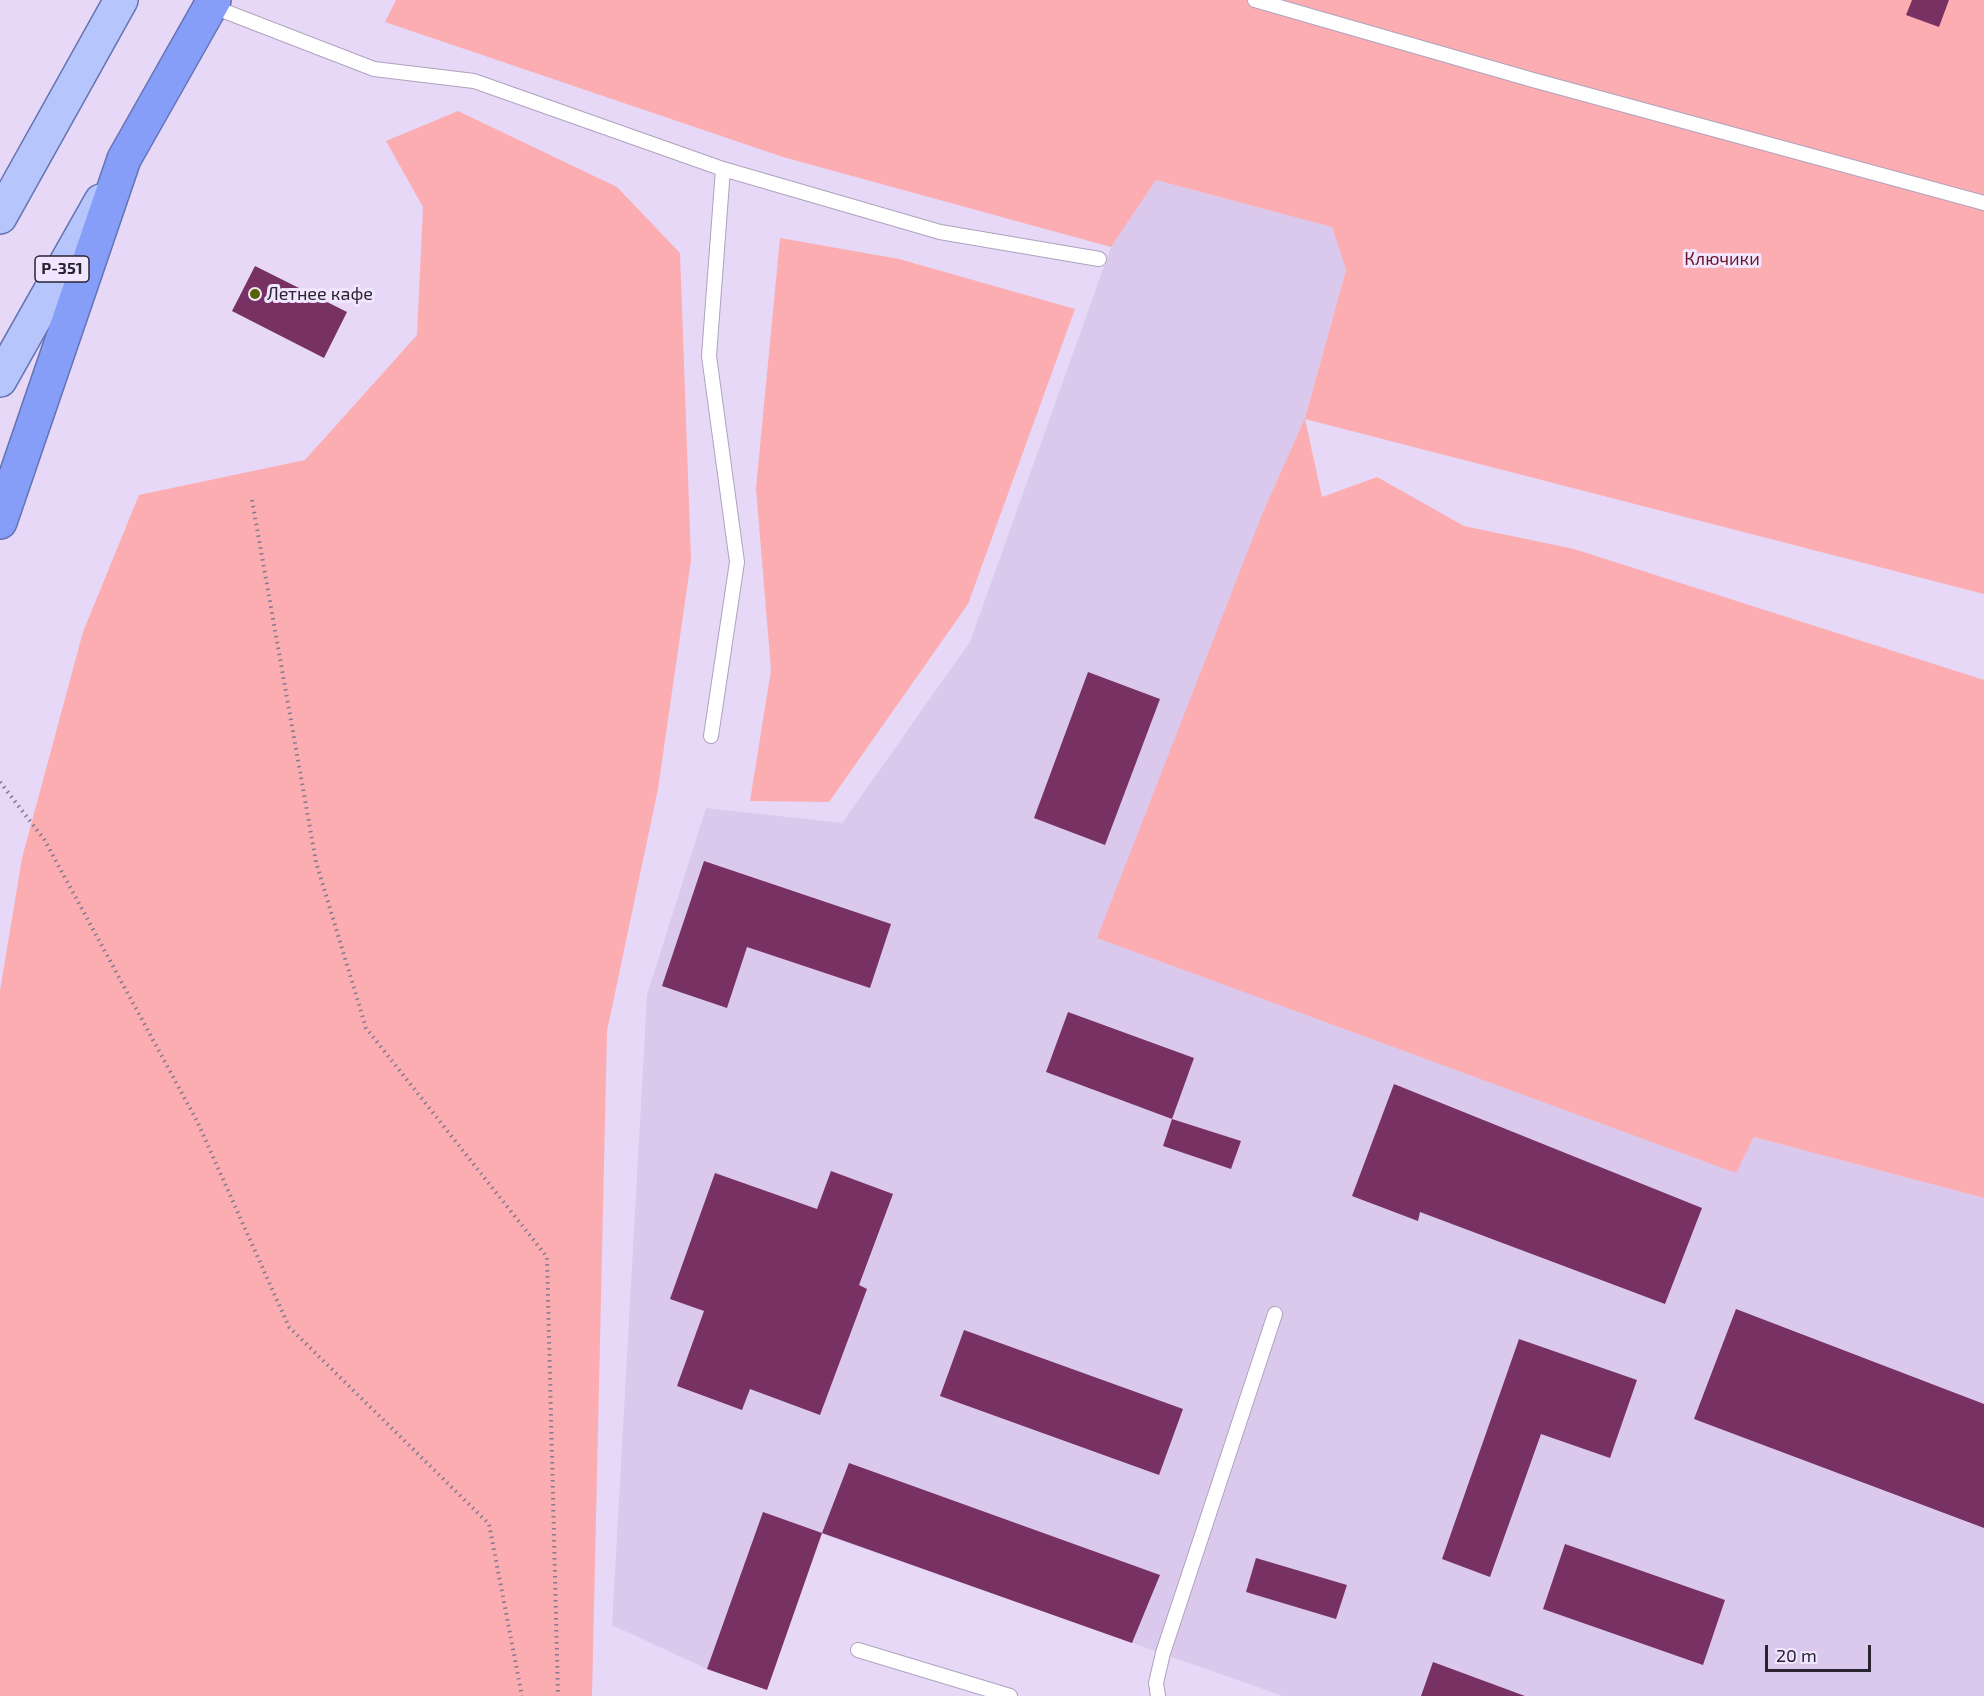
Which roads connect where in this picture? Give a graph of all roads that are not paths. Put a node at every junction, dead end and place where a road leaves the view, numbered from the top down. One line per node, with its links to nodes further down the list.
1 (121, 0): 7 (main road)
2 (1255, 0): 6 (lane)
3 (213, 3): 4 (highway, Р-351); 5 (lane)
4 (124, 159): 9 (main road, Р-351); 10 (highway)
5 (723, 169): 8 (lane); 11 (lane)
6 (1984, 203)
7 (0, 218)
8 (1099, 259)
9 (0, 380)
10 (0, 522)
11 (711, 736)
12 (1275, 1314): 15 (lane)
13 (858, 1650): 14 (lane)
14 (1010, 1696)
15 (1158, 1696)

